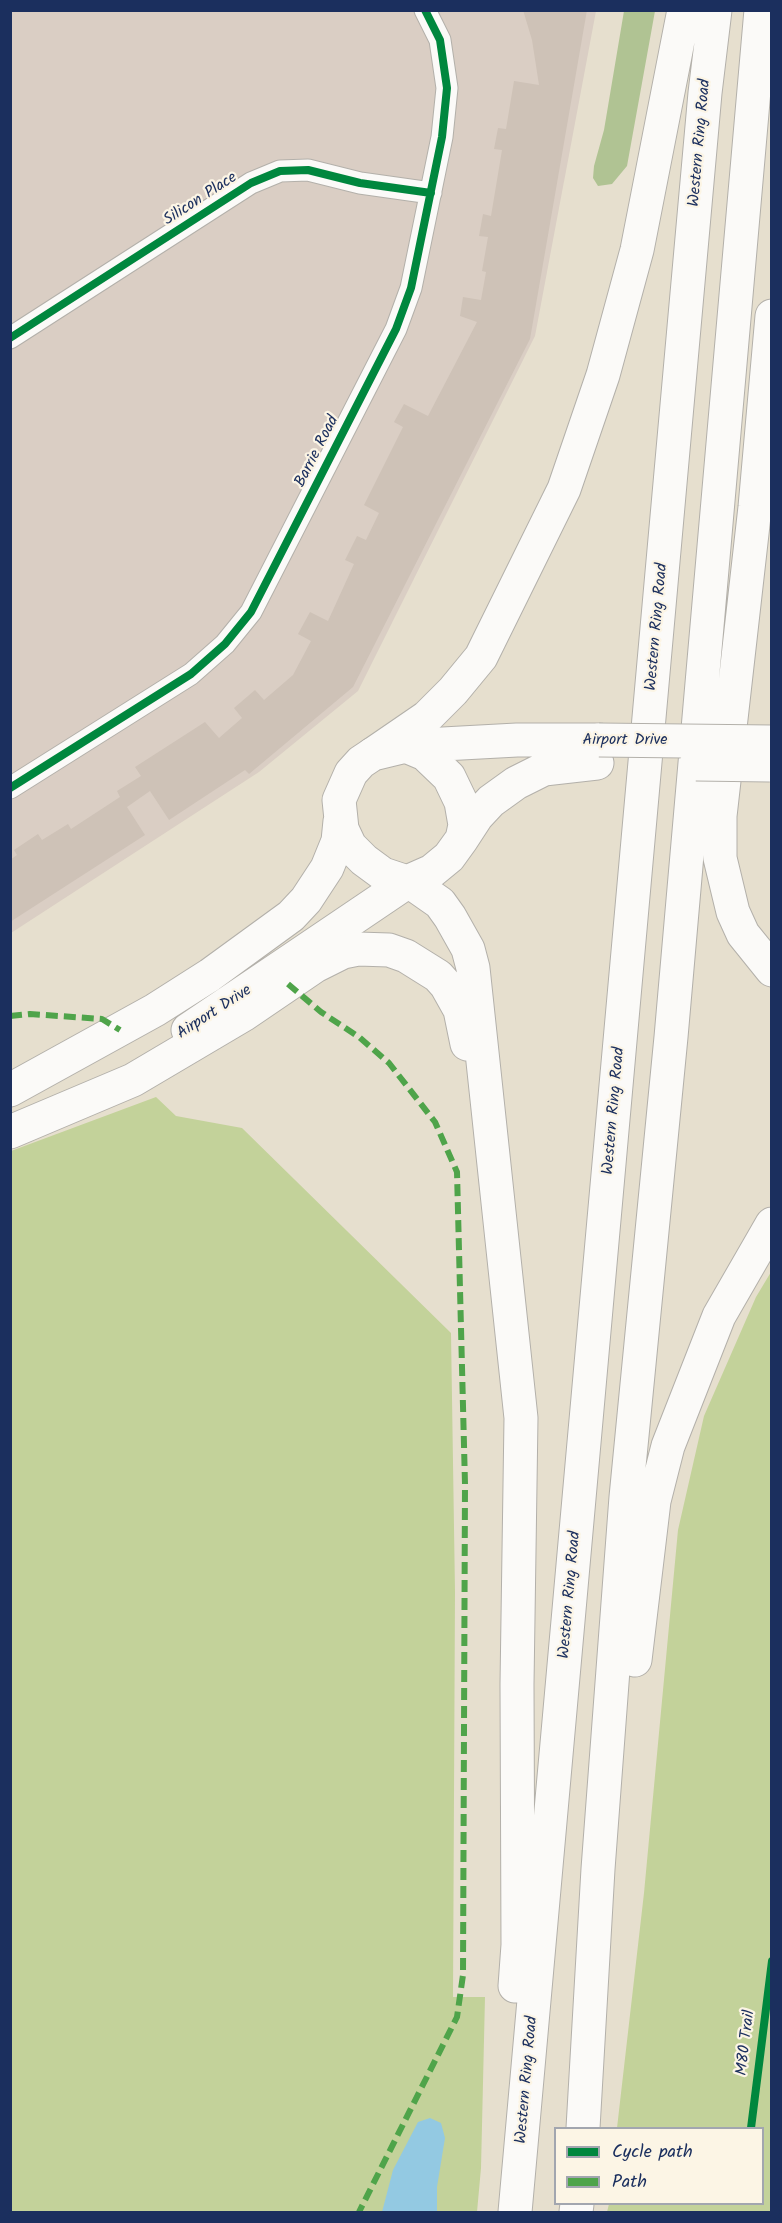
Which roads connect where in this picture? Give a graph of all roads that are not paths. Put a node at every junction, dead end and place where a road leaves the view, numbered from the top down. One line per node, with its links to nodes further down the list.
1 (425, 10): 5 (street, Barrie Road)
2 (684, 10): 11 (main road)
3 (715, 10): 25 (main road, Western Ring Road)
4 (761, 10): 22 (main road)
5 (431, 194): 7 (street, Silicon Place); 12 (street, Barrie Road)
6 (771, 316): 16 (main road)
7 (10, 338)
8 (406, 746): 9 (main road, Airport Drive); 11 (main road); 14 (main road)
9 (598, 752): 10 (main road, Airport Drive, bridge); 14 (main road, Airport Drive)
10 (771, 753)
11 (372, 754): 13 (main road)
12 (10, 788)
13 (340, 821): 15 (main road); 17 (main road, Airport Drive)
14 (462, 839): 15 (main road)
15 (409, 882): 18 (main road, Airport Drive); 21 (main road)
16 (771, 970)
17 (10, 1090)
18 (10, 1124)
19 (10, 1132): 21 (main road)
20 (771, 1224): 23 (main road)
21 (501, 1232): 24 (main road)
22 (584, 2127)
23 (584, 2127)
24 (500, 2212)
25 (516, 2212)

